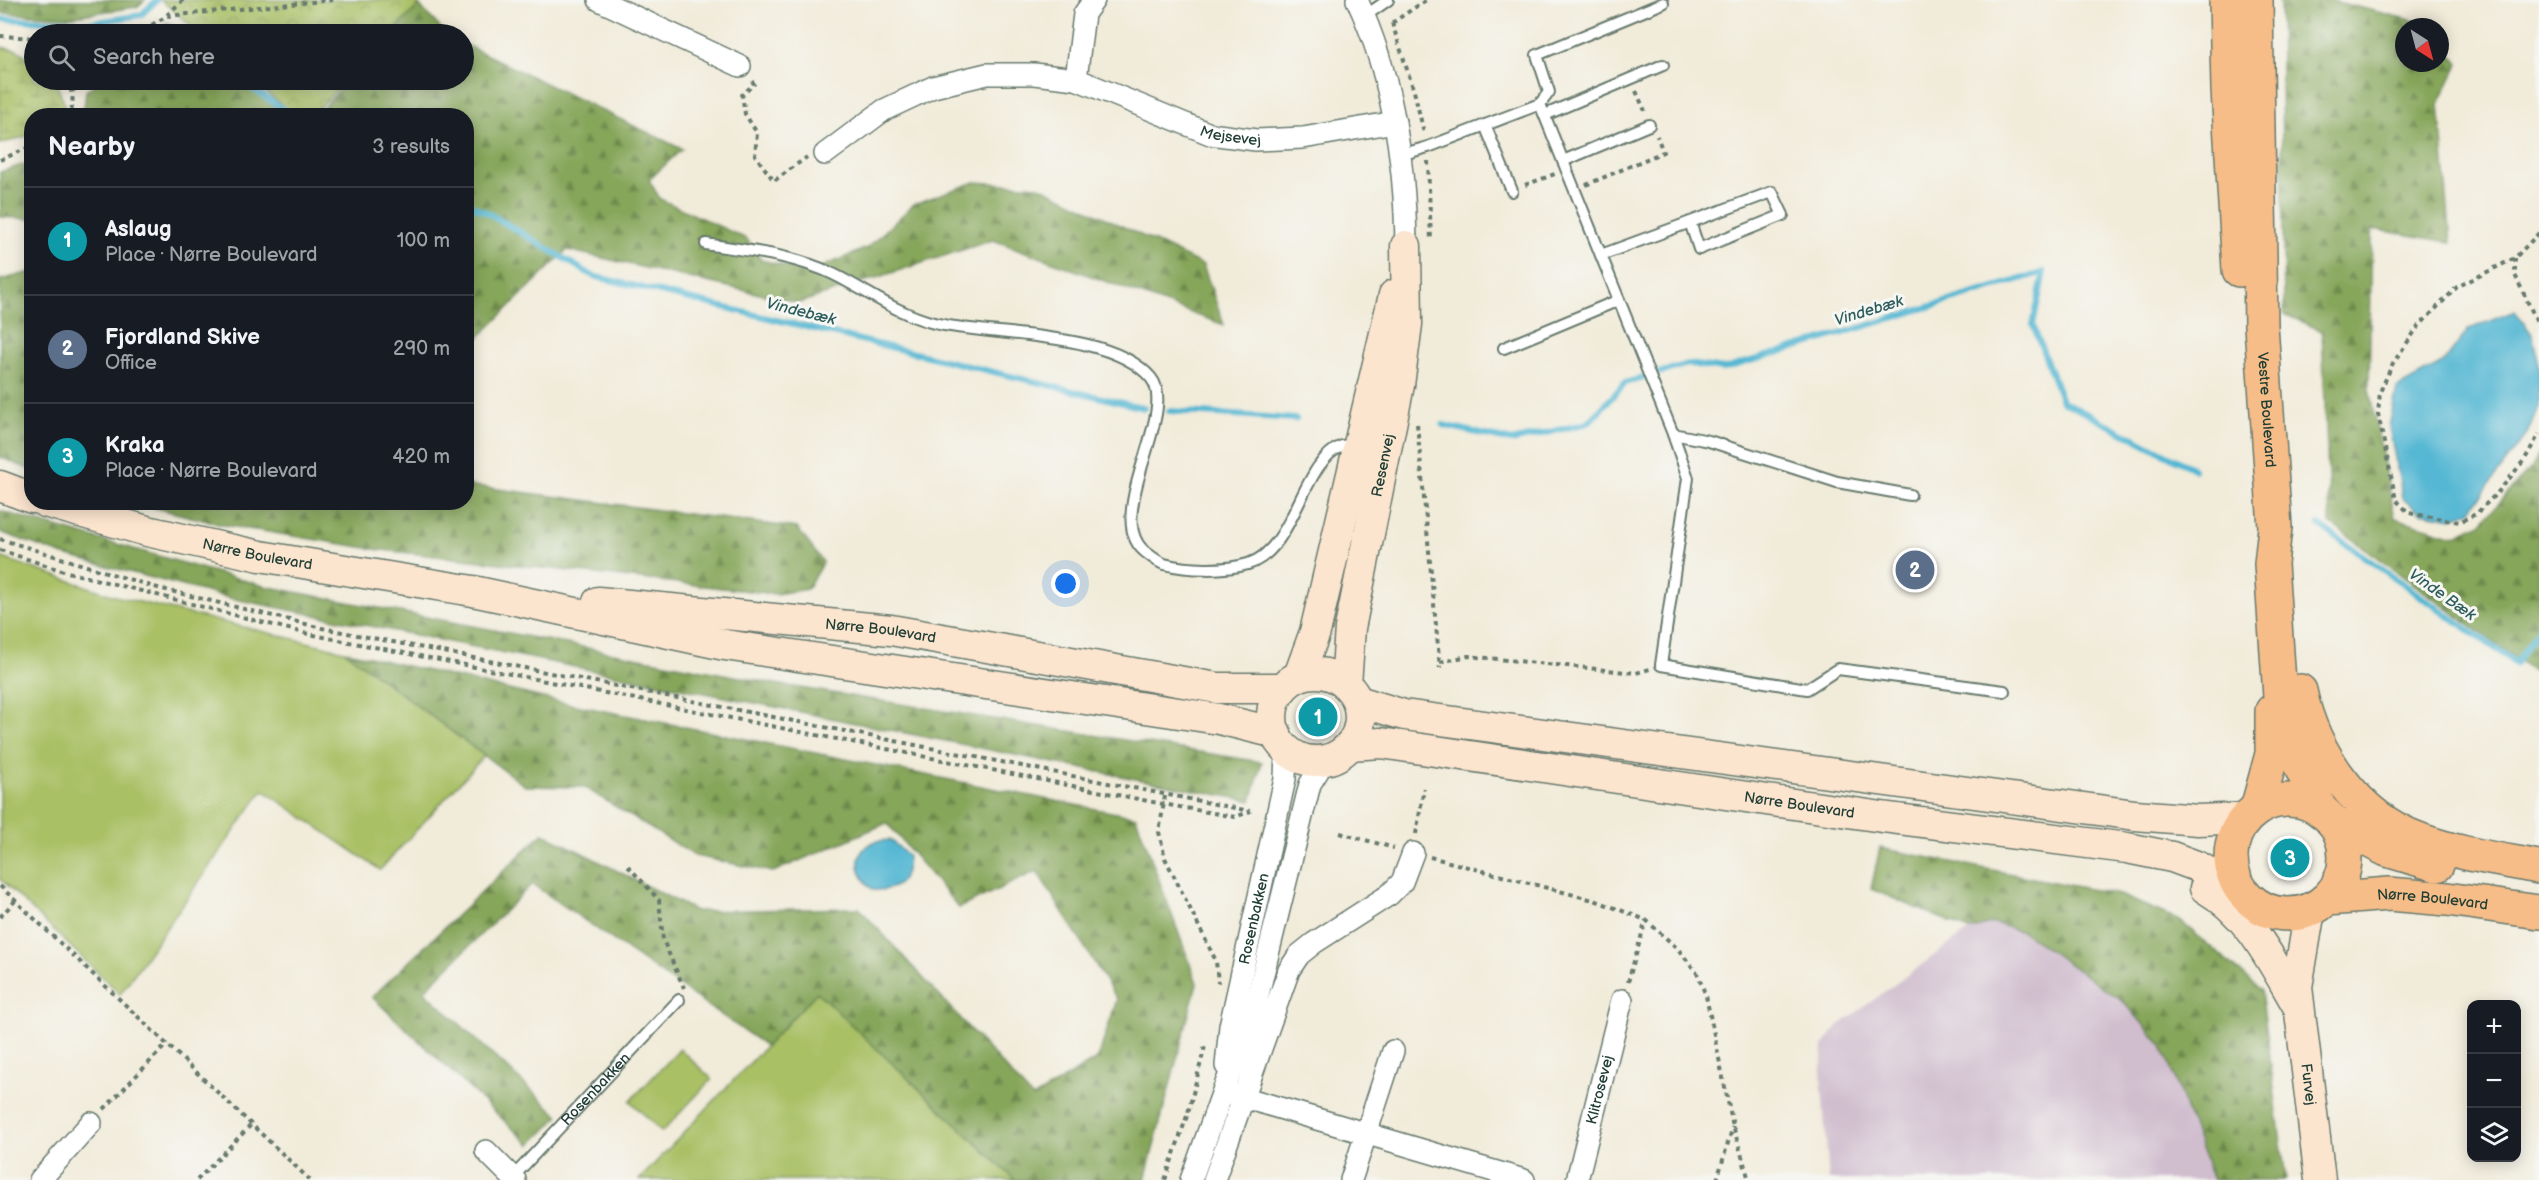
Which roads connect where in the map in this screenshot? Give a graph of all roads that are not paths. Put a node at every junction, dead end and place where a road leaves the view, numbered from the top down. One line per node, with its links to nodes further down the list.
1 (598, 0): 9 (street)
2 (1094, 0): 10 (street)
3 (1388, 0): 7 (lane)
4 (2226, 0): 38 (main road, Vestre Boulevard)
5 (2256, 0): 31 (main road, Vestre Boulevard)
6 (1663, 3): 11 (lane)
7 (1361, 8): 12 (street, Resenvej)
8 (1663, 65): 11 (lane)
9 (740, 66)
10 (1076, 79): 12 (street, Mejsevej); 15 (street, Mejsevej)
11 (1543, 110): 14 (lane); 17 (lane)
12 (1395, 122): 16 (street, Resenvej)
13 (1649, 124): 17 (lane)
14 (1485, 125): 16 (lane); 18 (lane)
15 (825, 154)
16 (1400, 155): 21 (street, Resenvej)
17 (1565, 165): 22 (lane)
18 (1512, 191)
19 (1690, 222): 19 (lane); 22 (lane)
20 (706, 244): 26 (lane)
21 (1406, 246): 26 (street, Resenvej); 35 (street, Resenvej)
22 (1601, 255): 23 (lane)
23 (1619, 300): 24 (lane); 25 (lane)
24 (1504, 348)
25 (1673, 434): 29 (lane); 34 (lane)
26 (1358, 447): 33 (street, Resenvej)
27 (0, 486): 28 (street)
28 (24, 495)
29 (1910, 495)
30 (73, 510): 32 (street, Nørre Boulevard)
31 (2275, 526): 39 (main road, Vestre Boulevard); 42 (main road)
32 (473, 591): 33 (street, Nørre Boulevard); 36 (street, Nørre Boulevard)
33 (1291, 682): 35 (street); 36 (street)
34 (2004, 691)
35 (1352, 693): 37 (street); 38 (street)
36 (1281, 740): 37 (street); 51 (street, Rosenbakken)
37 (1338, 752): 40 (street, Nørre Boulevard); 51 (street, Rosenbakken)
38 (2252, 813): 39 (main road); 44 (main road)
39 (2327, 817): 43 (main road); 45 (main road)
40 (2127, 848): 44 (street, Nørre Boulevard); 47 (street)
41 (1413, 853): 52 (street)
42 (2539, 867)
43 (2539, 881)
44 (2249, 898): 45 (main road); 47 (street, Furvej)
45 (2318, 904): 46 (main road, Nørre Boulevard); 47 (street, Furvej)
46 (2539, 912)
47 (2298, 997): 63 (street, Furvej)
48 (679, 1000): 56 (lane, Rosenbakken)
49 (1623, 1000): 62 (street, Klitrosevej)
50 (1393, 1051): 54 (street)
51 (1223, 1091): 52 (street); 58 (street, Rosenbakken)
52 (1245, 1097): 54 (street); 59 (street)
53 (91, 1123): 57 (street)
54 (1368, 1133): 60 (street); 61 (street)
55 (486, 1151): 56 (street, Rosenbakken)
56 (514, 1179)
57 (40, 1180)
58 (1191, 1180)
59 (1214, 1180)
60 (1351, 1180)
61 (1524, 1180)
62 (1577, 1180)
63 (2320, 1180)

